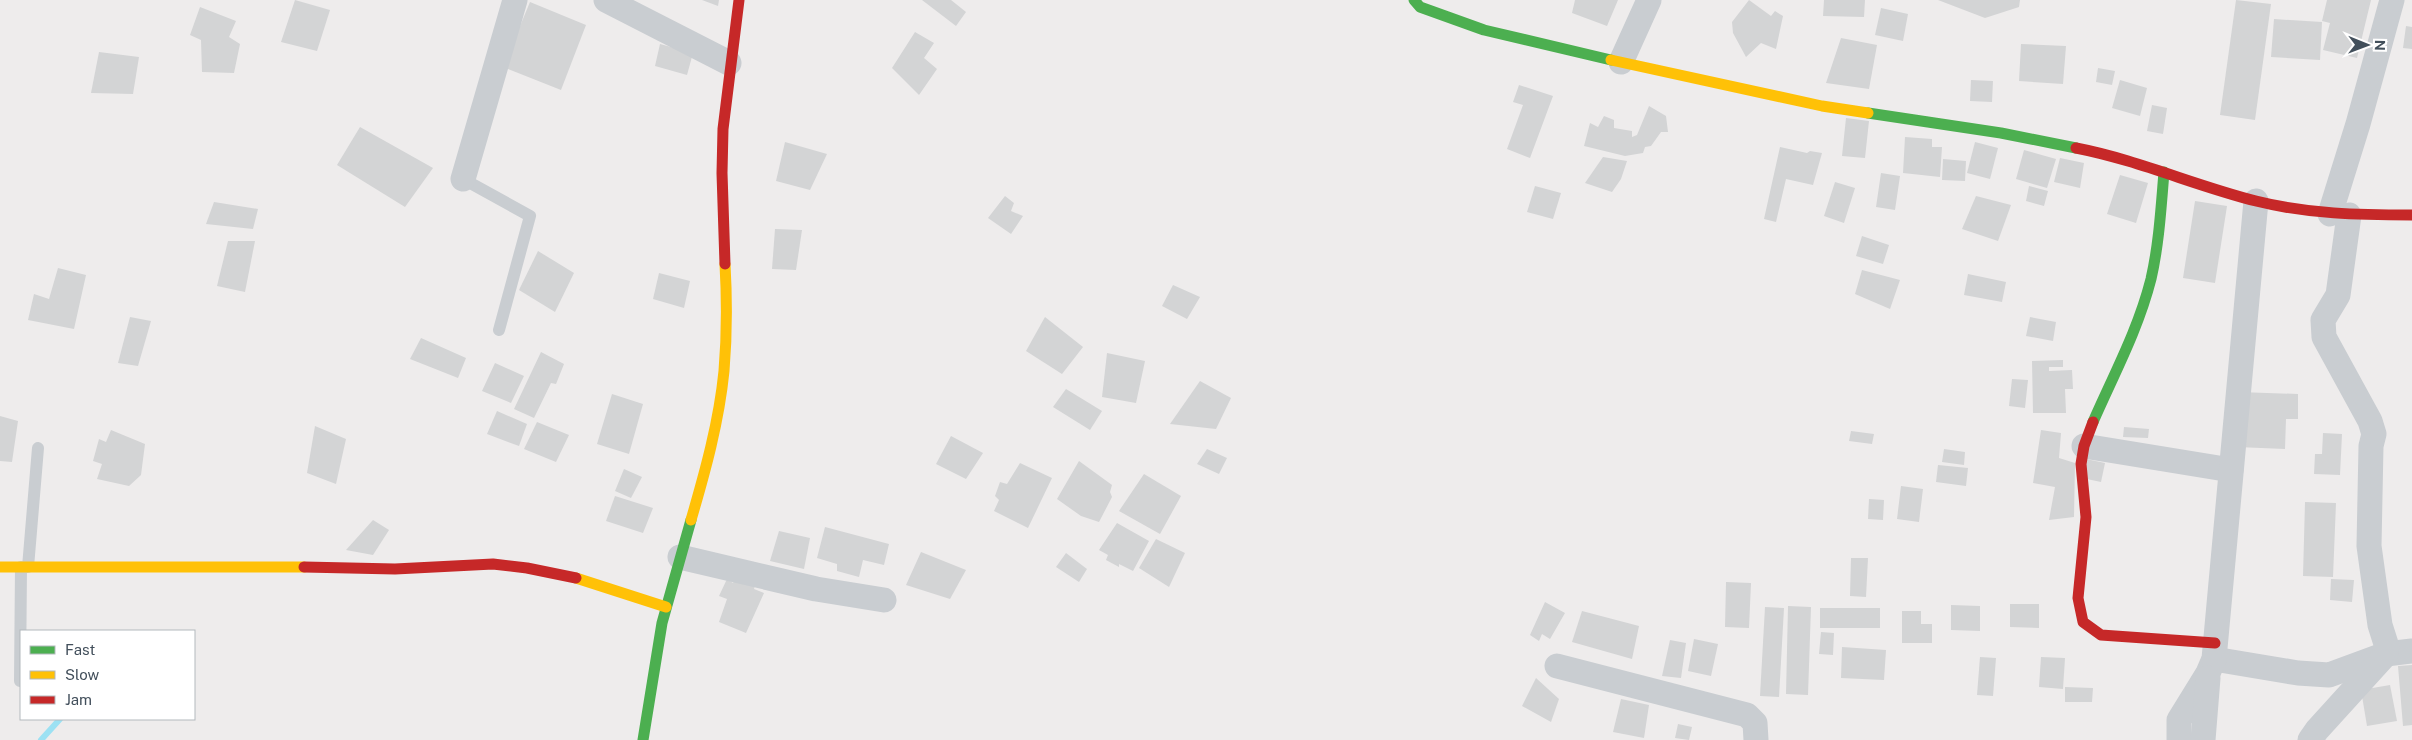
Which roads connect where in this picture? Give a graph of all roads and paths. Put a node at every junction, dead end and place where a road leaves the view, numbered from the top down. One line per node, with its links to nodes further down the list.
1 (515, 0): 10 (street)
2 (606, 0): 8 (street)
3 (739, 0): 8 (street)
4 (1414, 0): 7 (street)
5 (1649, 0): 7 (street)
6 (2392, 0): 12 (street)
7 (1620, 62): 9 (street)
8 (729, 63): 18 (street)
9 (2164, 172): 11 (street); 15 (street)
10 (463, 179): 14 (lane)
11 (2256, 201): 12 (street); 17 (street)
12 (2339, 215): 13 (street); 25 (street)
13 (2412, 215)
14 (499, 330)
15 (2084, 446): 17 (street); 26 (street)
16 (38, 448): 20 (lane)
17 (2231, 470): 26 (street)
18 (680, 557): 21 (street); 22 (street)
19 (0, 567): 20 (street)
20 (25, 567): 22 (street); 23 (lane)
21 (884, 600)
22 (666, 607): 28 (street)
23 (22, 630)
24 (2412, 651): 25 (street)
25 (2386, 654): 26 (street); 32 (street)
26 (2212, 658): 30 (street); 31 (street)
27 (1557, 666): 29 (street)
28 (643, 740)
29 (1756, 740)
30 (2179, 740)
31 (2203, 740)
32 (2310, 740)

